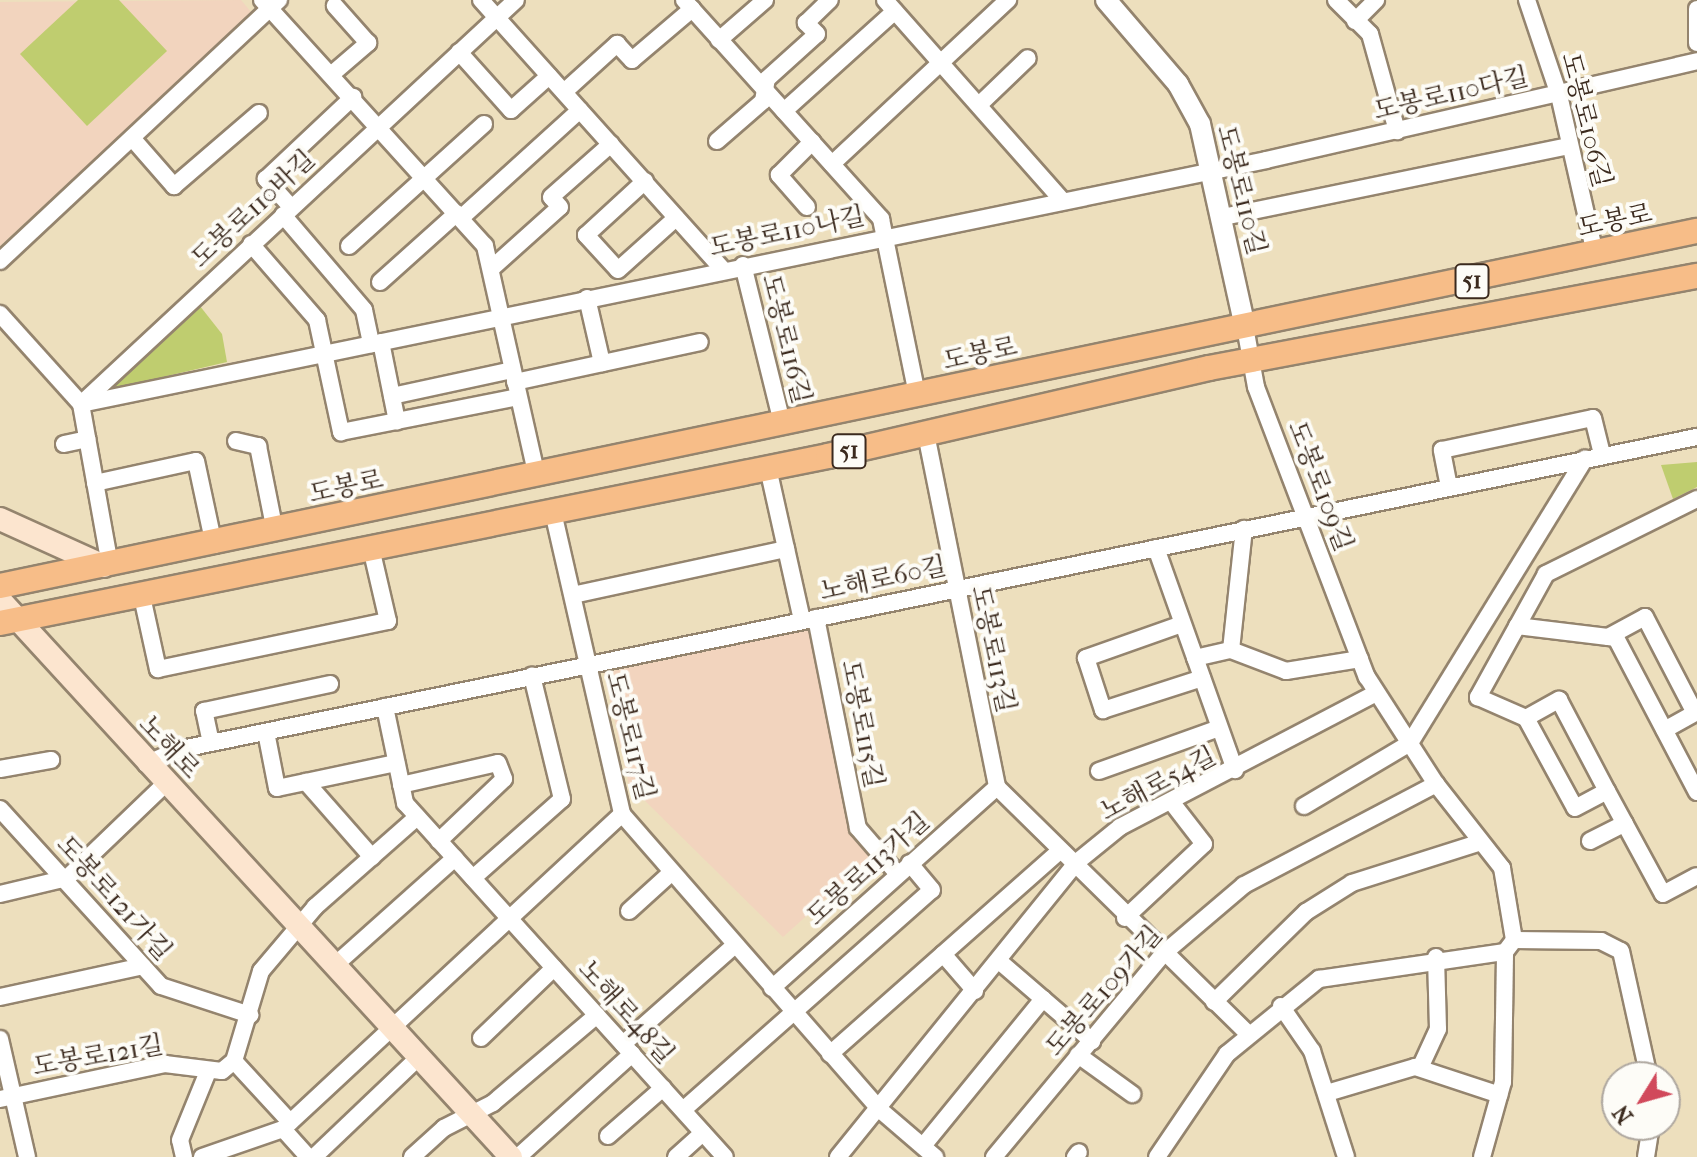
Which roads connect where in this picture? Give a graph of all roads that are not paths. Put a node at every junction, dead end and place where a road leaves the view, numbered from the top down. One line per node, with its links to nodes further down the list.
1 (481, 0): 15 (street, 도봉로116길)
2 (516, 0): 15 (street, 도봉로110바길)
3 (765, 0): 17 (street)
4 (830, 0): 25 (street)
5 (1008, 0): 21 (street)
6 (1106, 0): 42 (street, 도봉로110길)
7 (1336, 0): 16 (street)
8 (1376, 0): 16 (street)
9 (1527, 0): 27 (street, 도봉로106길)
10 (271, 4): 23 (street); 36 (street)
11 (688, 4): 17 (street); 26 (street)
12 (335, 6): 23 (street)
13 (890, 6): 21 (street); 31 (street)
14 (1697, 9): 18 (street)
15 (497, 17): 19 (street, 도봉로110바길); 24 (street, 도봉로116길)
16 (1355, 21): 35 (street)
17 (719, 40): 25 (street)
18 (1697, 43)
19 (459, 52): 24 (street); 34 (street, 도봉로110바길)
20 (1028, 58): 29 (street)
21 (941, 61): 29 (street); 41 (street)
22 (1697, 61): 27 (street, 도봉로110다길)
23 (332, 74): 28 (street)
24 (549, 76): 26 (street, 도봉로116길)
25 (765, 90): 31 (street); 37 (street)
26 (564, 92): 30 (street, 도봉로116길)
27 (1559, 95): 35 (street, 도봉로110다길); 40 (street, 도봉로106길)
28 (353, 97): 34 (street); 47 (street)
29 (980, 104): 45 (street)
30 (580, 110): 39 (street, 도봉로116길); 48 (street)
31 (784, 111): 38 (street)
32 (259, 113): 36 (street)
33 (484, 124): 43 (street)
34 (379, 125): 43 (street); 47 (street, 도봉로110바길)
35 (1397, 131): 42 (street, 도봉로110다길)
36 (132, 138): 56 (street)
37 (717, 141)
38 (812, 142): 41 (street); 46 (street)
39 (611, 144): 44 (street, 도봉로116길); 58 (street)
40 (1569, 146): 49 (street); 55 (street, 도봉로106길)
41 (832, 164): 52 (street)
42 (1213, 168): 45 (street, 도봉로110나길); 49 (street, 도봉로110길)
43 (425, 176): 48 (street); 54 (street)
44 (645, 181): 50 (street, 도봉로116길); 50 (street)
45 (1061, 199): 52 (street, 도봉로110나길)
46 (807, 207)
47 (287, 211): 53 (street, 도봉로110바길); 67 (street)
48 (459, 215): 58 (street); 61 (street)
49 (1223, 217): 65 (street, 도봉로110길)
50 (676, 218): 59 (street, 도봉로116길)
51 (1697, 231): 55 (main road, 도봉로 / 51)
52 (881, 236): 57 (street, 도봉로110나길); 72 (street)
53 (251, 244): 68 (street); 74 (street, 도봉로110바길)
54 (349, 246)
55 (1595, 254): 65 (main road, 도봉로 / 51)
56 (0, 261)
57 (743, 265): 59 (street, 도봉로110나길); 76 (street, 도봉로116길)
58 (492, 268): 64 (street)
59 (723, 270): 62 (street, 도봉로110나길)
60 (1697, 276): 69 (main road, 51)
61 (380, 282)
62 (587, 298): 64 (street, 도봉로110나길); 70 (street)
63 (0, 314): 74 (street)
64 (501, 317): 67 (street, 도봉로110나길); 71 (street)
65 (1245, 327): 69 (street, 도봉로109길); 72 (main road, 도봉로 / 51)
66 (700, 342): 70 (street)
67 (376, 343): 68 (street, 도봉로110나길); 73 (street)
68 (326, 353): 74 (street, 도봉로110나길); 75 (street)
69 (1251, 361): 77 (main road, 51); 89 (street, 도봉로109길)
70 (602, 363): 71 (street)
71 (515, 383): 73 (street); 75 (street); 84 (street)
72 (917, 395): 76 (main road, 도봉로 / 51)
73 (392, 396): 75 (street)
74 (81, 404): 79 (street)
75 (397, 421)
76 (782, 423): 84 (main road, 도봉로 / 51)
77 (926, 434): 83 (main road, 51); 99 (street, 도봉로113길)
78 (1697, 437): 82 (street, 노해로60길)
79 (87, 439): 81 (street); 85 (street)
80 (236, 441): 92 (street)
81 (64, 444)
82 (1593, 457): 86 (street, 노해로60길); 86 (street); 122 (street)
83 (768, 468): 88 (main road, 51); 96 (street, 도봉로115길)
84 (536, 473): 92 (main road, 도봉로 / 51)
85 (95, 483): 93 (street); 97 (street)
86 (1449, 487): 89 (street, 노해로60길)
87 (1697, 499): 106 (street)
88 (553, 512): 94 (main road, 51); 101 (street, 도봉로117길)
89 (1306, 517): 91 (street, 노해로60길); 110 (street, 도봉로109길)
90 (0, 519): 97 (main road)
91 (1244, 529): 95 (street, 노해로60길); 108 (street)
92 (275, 531): 93 (main road, 도봉로 / 51)
93 (214, 545): 97 (main road, 도봉로 / 51)
94 (371, 548): 100 (main road, 51); 100 (street)
95 (1156, 548): 99 (street, 노해로60길); 105 (street)
96 (786, 549): 101 (street); 103 (street, 도봉로115길)
97 (107, 565): 98 (main road, 도봉로 / 51)
98 (0, 586)
99 (957, 589): 103 (street, 노해로60길); 133 (street, 도봉로113길)
100 (141, 592): 104 (main road, 51)
101 (573, 595): 111 (street, 도봉로117길)
102 (0, 600): 104 (main road, 노해로)
103 (809, 619): 111 (street, 노해로60길); 148 (street, 도봉로115길)
104 (9, 621): 125 (main road, 노해로)
105 (1182, 624): 109 (street); 113 (street)
106 (1517, 626): 107 (street); 117 (street)
107 (1608, 637): 119 (street); 119 (street)
108 (1231, 650): 109 (street); 110 (street)
109 (1195, 658): 113 (street)
110 (1360, 659): 115 (street, 도봉로109길)
111 (588, 665): 112 (street, 노해로60길); 139 (street, 도봉로117길)
112 (532, 676): 116 (street, 노해로60길); 153 (street)
113 (1202, 678): 118 (street)
114 (330, 684): 121 (street)
115 (1376, 693): 122 (street, 도봉로109길); 127 (street, 노해로54길)
116 (385, 707): 120 (street, 노해로60길); 124 (street, 노해로48길)
117 (1526, 718): 134 (street); 134 (street)
118 (1219, 728): 127 (street); 128 (street)
119 (1664, 730): 135 (street)
120 (266, 732): 121 (street, 노해로60길); 129 (street)
121 (211, 743): 125 (street, 노해로60길)
122 (1410, 743): 131 (street, 도봉로109길); 137 (street)
123 (51, 760): 126 (street)
124 (396, 763): 129 (street); 132 (street, 노해로48길)
125 (146, 764): 130 (main road, 노해로)
126 (0, 769)
127 (1235, 770): 136 (street, 노해로54길)
128 (1099, 771)
129 (306, 782): 146 (street)
130 (165, 784): 152 (street); 158 (main road, 노해로)
131 (1436, 784): 144 (street, 도봉로109길); 162 (street, 도봉로109가길)
132 (401, 785): 140 (street, 노해로48길); 142 (street)
133 (997, 787): 145 (street); 148 (street, 도봉로113가길)
134 (1607, 791): 141 (street)
135 (1697, 792)
136 (1173, 804): 149 (street, 노해로54길); 157 (street)
137 (1304, 806)
138 (0, 809): 152 (street, 도봉로121가길)
139 (622, 814): 150 (street, 도봉로117길); 156 (street)
140 (417, 817): 142 (street, 노해로48길); 146 (street)
141 (1625, 823): 143 (street); 151 (street)
142 (439, 841): 147 (street, 노해로48길)
143 (1590, 841)
144 (1478, 843): 160 (street, 도봉로109길); 172 (street)
145 (1058, 852): 149 (street); 161 (street)
146 (372, 857): 158 (street)
147 (455, 858): 153 (street, 노해로48길); 166 (street)
148 (903, 868): 168 (street, 도봉로113가길); 176 (street)
149 (1074, 869): 157 (street); 164 (street, 노해로54길)
150 (672, 872): 155 (street); 159 (street, 도봉로117길)
151 (1697, 876)
152 (67, 878): 154 (street); 165 (street, 도봉로121가길)
153 (473, 878): 156 (street, 노해로48길)
154 (0, 894)
155 (629, 911)
156 (509, 918): 167 (street, 노해로48길); 177 (street)
157 (1125, 918): 162 (street)
158 (300, 930): 166 (main road, 노해로); 174 (street)
159 (735, 945): 168 (street, 도봉로117길); 182 (street)
160 (1510, 946): 163 (street); 187 (street); 193 (street, 도봉로109길)
161 (943, 954): 169 (street); 183 (street)
162 (1163, 954): 172 (street); 181 (street, 도봉로109가길)
163 (1436, 957): 173 (street); 188 (street)
164 (999, 961): 169 (street, 노해로54길); 171 (street)
165 (143, 966): 170 (street); 174 (street, 도봉로121가길)
166 (334, 966): 177 (main road, 노해로)
167 (554, 968): 175 (street, 노해로48길); 179 (street, 노해로48길)
168 (772, 988): 176 (street, 도봉로117길)
169 (975, 991): 195 (street, 노해로54길)
170 (0, 997)
171 (1043, 999): 181 (street); 201 (street)
172 (1214, 1002): 178 (street)
173 (1281, 1006): 178 (street); 191 (street)
174 (250, 1015): 186 (street)
175 (597, 1015): 182 (street, 노해로48길); 197 (street)
176 (795, 1015): 183 (street, 도봉로117길); 196 (street)
177 (393, 1029): 185 (main road, 노해로); 198 (street)
178 (1247, 1033): 213 (street)
179 (481, 1038)
180 (0, 1039): 194 (street, 도봉로121길)
181 (1092, 1041): 184 (street, 도봉로109가길)
182 (628, 1049): 190 (street, 노해로48길); 208 (street)
183 (830, 1054): 195 (street, 도봉로117길)
184 (1078, 1055): 192 (street); 212 (street, 도봉로109가길)
185 (419, 1057): 197 (main road, 노해로); 205 (street)
186 (234, 1061): 189 (street); 198 (street)
187 (1645, 1061)
188 (1420, 1068): 191 (street); 193 (street)
189 (207, 1074): 194 (street, 도봉로121길); 203 (street)
190 (663, 1088): 196 (street, 노해로48길); 200 (street, 노해로48길)
191 (1327, 1093): 214 (street)
192 (1132, 1094)
193 (1500, 1095): 215 (street, 도봉로109길)
194 (6, 1097): 202 (street, 도봉로121길)
195 (879, 1109): 201 (street, 도봉로117길); 211 (street, 노해로54길)
196 (683, 1110): 199 (street, 노해로48길)
197 (470, 1113): 206 (street); 207 (main road, 노해로)
198 (286, 1126): 204 (street); 205 (street)
199 (703, 1133): 209 (street); 210 (street, 노해로48길)
200 (608, 1136)
201 (929, 1152)
202 (27, 1157)
203 (184, 1157)
204 (202, 1157)
205 (311, 1157)
206 (412, 1157)
207 (511, 1157)
208 (518, 1157)
209 (676, 1157)
210 (725, 1157)
211 (838, 1157)
212 (994, 1157)
213 (1157, 1157)
214 (1346, 1157)
215 (1482, 1157)

